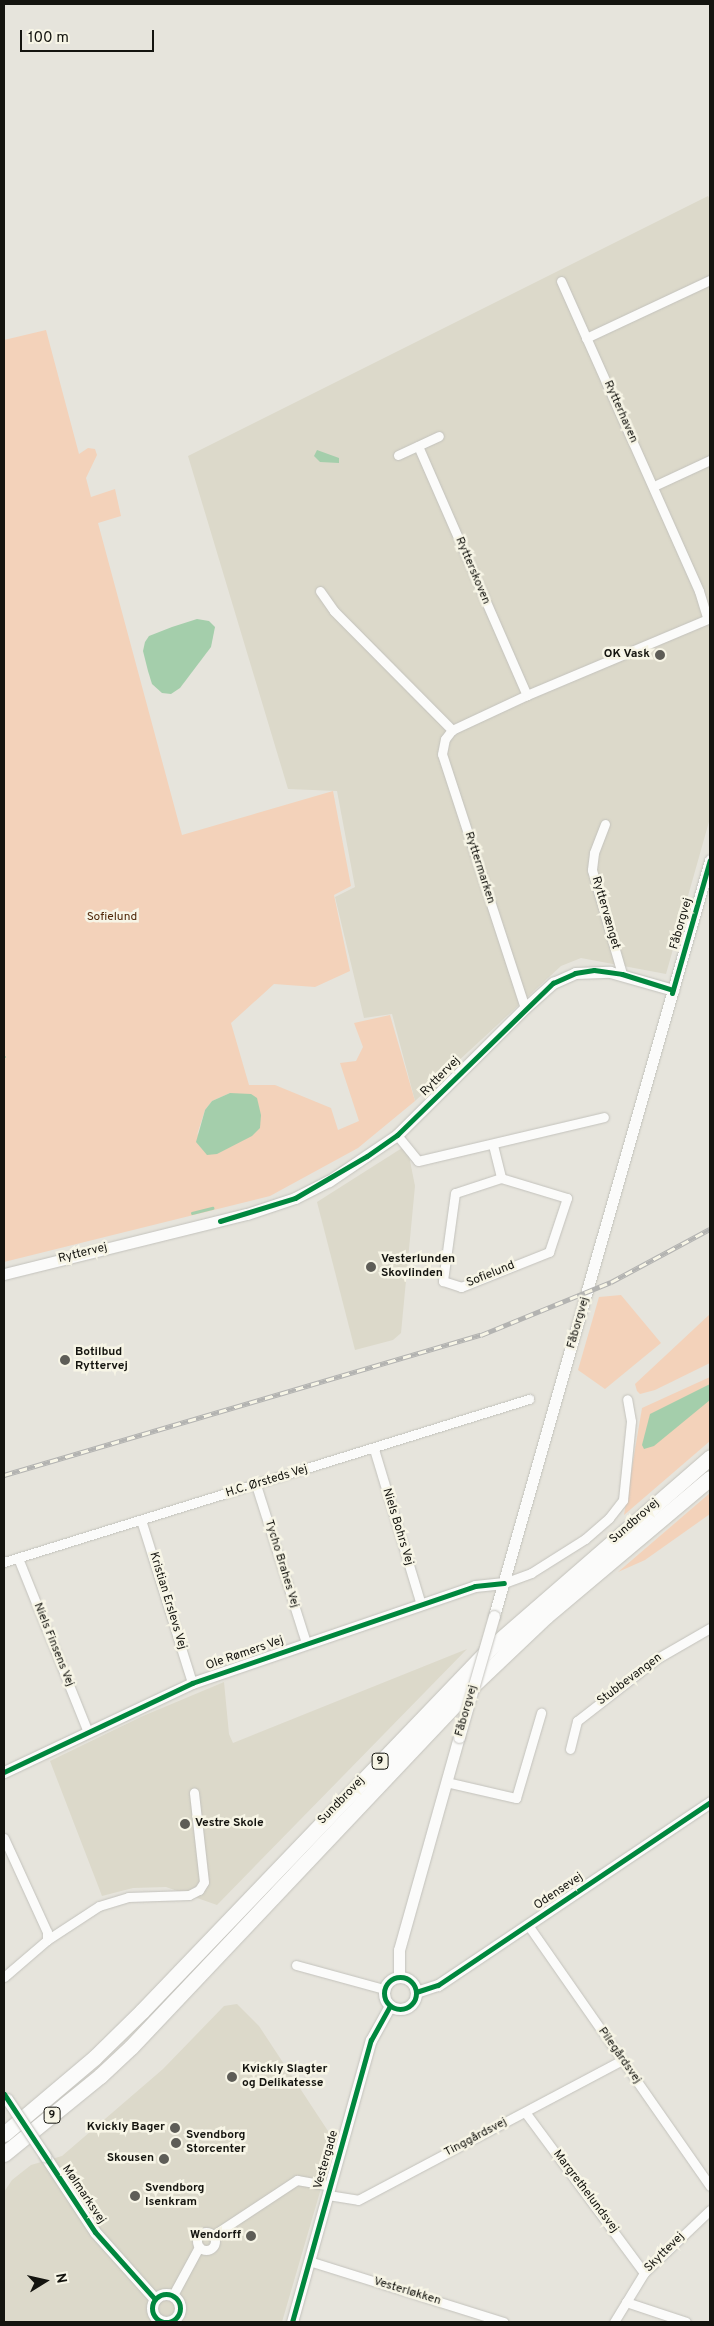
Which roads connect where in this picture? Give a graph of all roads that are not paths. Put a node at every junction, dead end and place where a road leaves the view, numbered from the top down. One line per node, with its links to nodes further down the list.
1 (710, 280): 3 (street)
2 (561, 281): 3 (street, Rytterhaven)
3 (586, 338): 8 (street, Rytterhaven)
4 (439, 436): 5 (street)
5 (418, 446): 6 (street); 11 (street, Rytterskoven)
6 (398, 455)
7 (710, 460): 8 (street)
8 (654, 486): 10 (street, Rytterhaven)
9 (320, 591): 12 (street)
10 (708, 618): 11 (street)
11 (526, 695): 12 (street)
12 (452, 730): 17 (street, Ryttermarken)
13 (605, 824): 15 (street, Ryttervænget)
14 (710, 860): 16 (street, Fåborgvej)
15 (622, 974): 16 (street, Ryttervej); 17 (street, Ryttervej)
16 (673, 990): 32 (street, Fåborgvej)
17 (525, 1008): 19 (street, Ryttervej)
18 (604, 1116): 20 (street)
19 (397, 1135): 20 (street); 22 (street, Ryttervej)
20 (493, 1145): 21 (street)
21 (501, 1178): 21 (street, Sofielund)
22 (4, 1274)
23 (529, 1399): 25 (street, H.C. Ørsteds Vej)
24 (627, 1399): 32 (street)
25 (374, 1448): 28 (street, H.C. Ørsteds Vej); 33 (street, Niels Bohrs Vej)
26 (710, 1457): 55 (main road, Sundbrovej / 9)
27 (710, 1478): 54 (main road, Sundbrovej / 9)
28 (256, 1485): 29 (street, H.C. Ørsteds Vej); 35 (street, Tycho Brahes Vej)
29 (142, 1520): 30 (street, H.C. Ørsteds Vej); 36 (street, Kristian Erslevs Vej)
30 (18, 1558): 31 (street, H.C. Ørsteds Vej); 38 (street, Niels Finsens Vej)
31 (4, 1562)
32 (504, 1583): 33 (street, Ole Rømers Vej); 41 (street, Fåborgvej, bridge)
33 (421, 1605): 35 (street, Ole Rømers Vej)
34 (710, 1628): 39 (street, Stubbevangen)
35 (306, 1643): 36 (street, Ole Rømers Vej)
36 (192, 1683): 38 (street, Ole Rømers Vej)
37 (542, 1713): 41 (street)
38 (88, 1732): 40 (street, Ole Rømers Vej)
39 (570, 1749)
40 (4, 1772)
41 (446, 1782): 49 (street, Fåborgvej)
42 (194, 1793): 46 (street)
43 (710, 1802): 45 (street, Odensevej)
44 (4, 1838): 46 (street)
45 (528, 1925): 51 (street, Odensevej); 53 (street, Pilegårdsvej)
46 (47, 1940): 48 (street)
47 (296, 1965): 50 (street)
48 (4, 1977)
49 (399, 1977): 50 (street); 51 (street)
50 (384, 1989): 52 (street)
51 (416, 1992): 52 (street)
52 (390, 2006): 63 (street, Vestergade)
53 (622, 2060): 57 (street, Tinggårdsvej); 62 (street, Pilegårdsvej)
54 (100, 2076): 60 (main road, Sundbrovej / 9); 61 (main road)
55 (66, 2082): 58 (main road); 59 (main road, Sundbrovej / 9)
56 (5, 2096): 68 (street, Mølmarksvej, bridge)
57 (525, 2112): 63 (street, Tinggårdsvej); 66 (street, Margrethelundsvej)
58 (4, 2124)
59 (4, 2134)
60 (4, 2154)
61 (4, 2165)
62 (710, 2186)
63 (329, 2191): 65 (street, Vestergade); 67 (street, Vestergade)
64 (710, 2210): 66 (street, Skyttevej)
65 (309, 2261): 71 (street, Vestergade); 72 (street, Vesterløkken)
66 (644, 2273): 69 (street, Skyttevej)
67 (173, 2295): 68 (street); 70 (street)
68 (155, 2299): 70 (street)
69 (626, 2302): 73 (street, Skyttevej); 74 (street)
70 (182, 2319)
71 (292, 2322)
72 (504, 2322)
73 (614, 2322)
74 (686, 2322)

